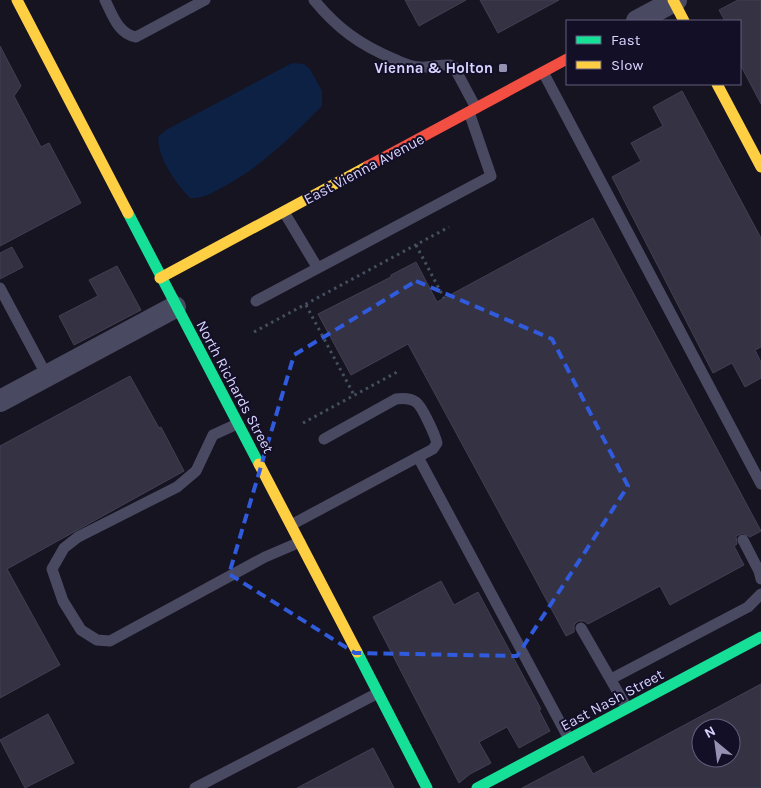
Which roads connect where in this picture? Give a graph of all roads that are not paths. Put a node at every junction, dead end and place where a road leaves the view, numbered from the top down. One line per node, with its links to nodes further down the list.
1 (17, 0): 15 (street, North Richards Street)
2 (105, 0): 3 (lane)
3 (205, 0)
4 (314, 0): 11 (lane)
5 (674, 0): 6 (street); 7 (street)
6 (639, 20)
7 (684, 20)
8 (566, 60): 9 (street, East Vienna Avenue)
9 (542, 72): 11 (street, East Vienna Avenue); 24 (lane)
10 (718, 85): 12 (street)
11 (472, 110): 13 (street, East Vienna Avenue); 14 (lane)
12 (761, 166)
13 (284, 212): 14 (lane); 15 (street, East Vienna Avenue)
14 (317, 267): 17 (lane)
15 (160, 278): 18 (street, North Richards Street)
16 (0, 288): 19 (lane)
17 (256, 300)
18 (175, 307): 19 (street); 21 (street, North Richards Street)
19 (47, 376): 20 (street)
20 (0, 401)
21 (237, 424): 25 (street, North Richards Street); 27 (lane)
22 (324, 439): 23 (lane)
23 (418, 457): 25 (lane); 35 (lane)
24 (761, 484)
25 (291, 525): 27 (street, North Richards Street)
26 (743, 540): 28 (lane)
27 (300, 542): 33 (street, North Richards Street)
28 (761, 579)
29 (761, 594): 32 (lane)
30 (581, 628): 32 (lane)
31 (761, 637): 34 (street, East Nash Street)
32 (611, 679): 34 (lane)
33 (378, 692): 36 (lane); 37 (street, North Richards Street)
34 (628, 708): 35 (street, East Nash Street)
35 (570, 740): 38 (street, East Nash Street)
36 (195, 788)
37 (427, 788)
38 (477, 788)

